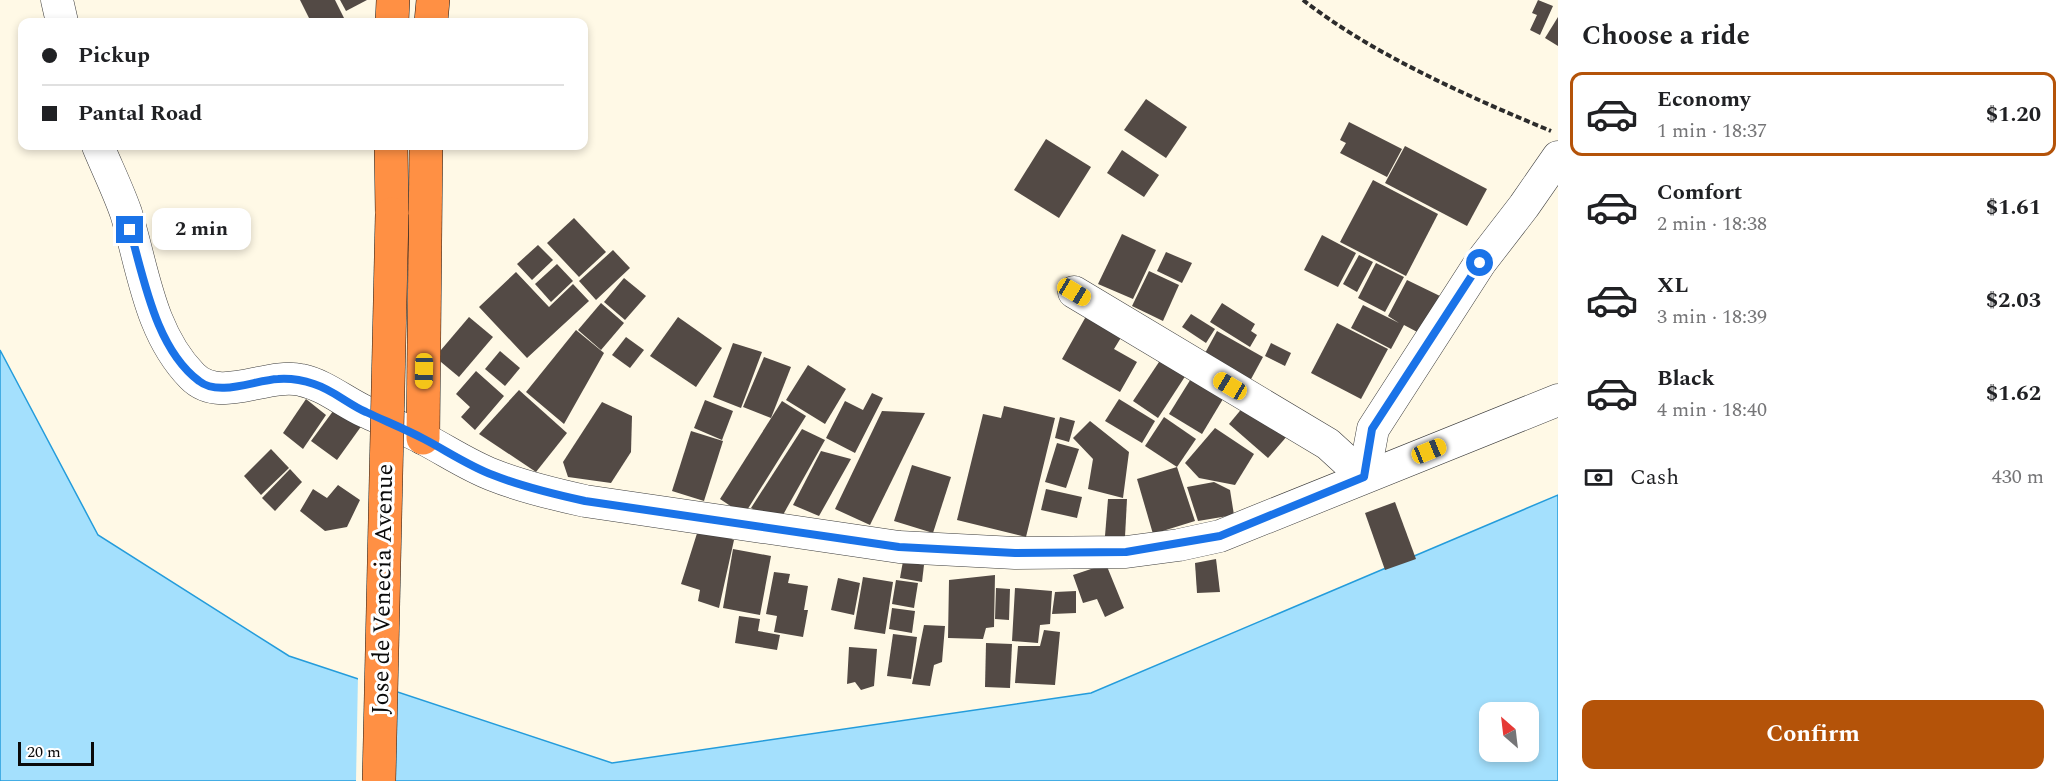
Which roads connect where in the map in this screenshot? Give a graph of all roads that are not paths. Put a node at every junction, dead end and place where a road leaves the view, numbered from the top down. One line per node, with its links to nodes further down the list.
1 (57, 0): 4 (street)
2 (393, 0): 5 (highway)
3 (433, 0): 6 (highway)
4 (61, 18)
5 (392, 18)
6 (431, 18)
7 (100, 150): 13 (street)
8 (391, 150): 15 (highway, Jose de Venecia Avenue, bridge)
9 (426, 150): 13 (highway)
10 (1558, 157): 14 (street)
11 (1074, 292): 14 (street)
12 (1558, 400): 14 (street)
13 (423, 438): 14 (street)
14 (1364, 477)
15 (379, 781)

